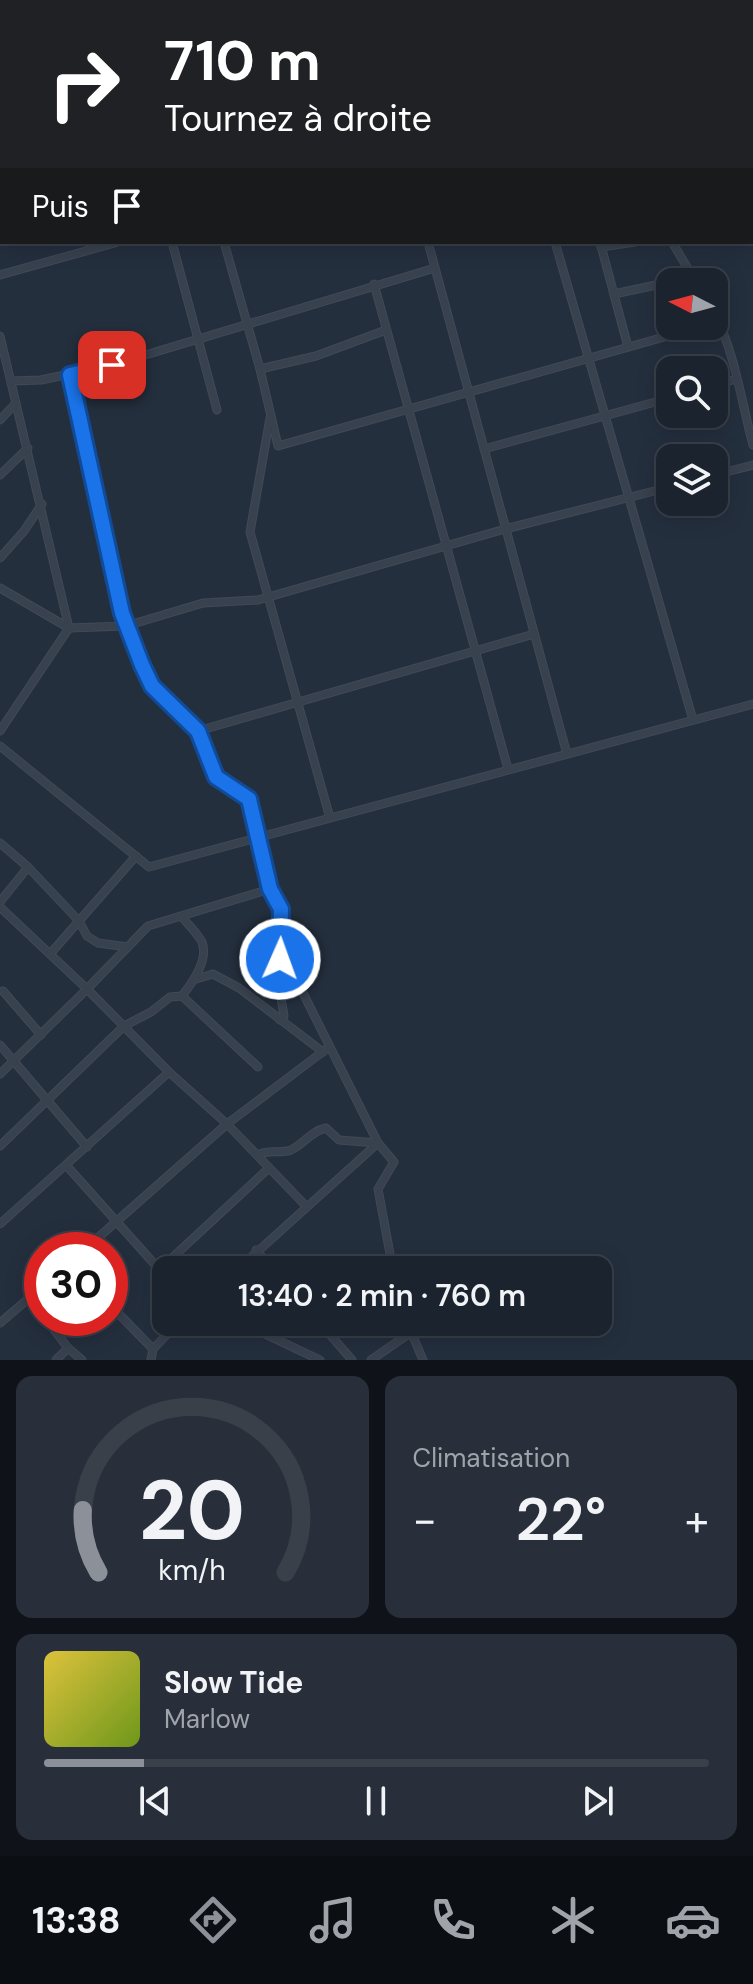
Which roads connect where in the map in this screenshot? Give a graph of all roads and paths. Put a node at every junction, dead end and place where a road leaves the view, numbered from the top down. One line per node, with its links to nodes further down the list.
1 (111, 244): 10 (street)
2 (173, 244): 17 (street)
3 (225, 244): 14 (street)
4 (429, 244): 8 (street)
5 (556, 244): 22 (street)
6 (600, 244): 13 (street)
7 (673, 244): 9 (street)
8 (435, 268): 11 (street); 28 (street)
9 (688, 268)
10 (0, 275)
11 (374, 284): 14 (street); 15 (street)
12 (656, 285): 13 (street)
13 (614, 294): 20 (street)
14 (247, 323): 17 (street); 23 (street)
15 (386, 330): 23 (street); 31 (street)
16 (0, 336): 21 (street)
17 (198, 337): 24 (street); 32 (street)
18 (656, 339): 20 (street)
19 (724, 340): 25 (street)
20 (628, 347): 22 (street)
21 (2, 351): 26 (street)
22 (588, 358): 28 (street); 34 (street)
23 (260, 369): 33 (street)
24 (70, 375): 26 (street); 50 (street)
25 (736, 379): 27 (street); 36 (street)
26 (11, 381): 30 (street)
27 (728, 382)
28 (468, 392): 31 (street); 38 (street)
29 (656, 402): 34 (street)
30 (16, 403): 35 (street); 37 (street)
31 (408, 409): 33 (street); 46 (street)
32 (217, 410)
33 (270, 416): 49 (street)
34 (605, 416): 38 (street); 43 (street)
35 (0, 420)
36 (753, 445)
37 (28, 448): 41 (street); 44 (street)
38 (484, 449): 45 (street)
39 (753, 465): 40 (street)
40 (728, 471)
41 (0, 475)
42 (656, 490): 43 (street)
43 (629, 497): 45 (street); 56 (street)
44 (42, 504): 47 (street); 51 (street)
45 (505, 529): 46 (street); 52 (street)
46 (447, 547): 49 (street); 53 (street)
47 (0, 558)
48 (0, 588): 51 (street)
49 (268, 597): 50 (street); 54 (street)
50 (126, 626): 51 (street); 58 (street)
51 (69, 628): 57 (street)
52 (534, 634): 53 (street); 60 (street)
53 (475, 651): 54 (street); 61 (street)
54 (298, 702): 58 (street); 62 (street)
55 (753, 704): 56 (street)
56 (693, 720): 60 (street)
57 (0, 731)
58 (198, 731): 63 (street)
59 (0, 746): 65 (street)
60 (567, 754): 61 (street)
61 (508, 769): 62 (street)
62 (330, 818): 63 (street)
63 (259, 837): 65 (street); 67 (street)
64 (0, 843): 66 (street)
65 (136, 856): 70 (street)
66 (28, 867): 68 (street); 70 (street)
67 (270, 889): 69 (street); 74 (street)
68 (0, 904): 72 (street)
69 (182, 917): 71 (street); 73 (street)
70 (79, 921): 71 (street); 72 (street)
71 (128, 947): 75 (street)
72 (50, 954): 75 (street)
73 (196, 979): 77 (street); 78 (street)
74 (281, 979): 78 (street); 82 (street)
75 (87, 989): 79 (street); 80 (street)
76 (3, 991): 80 (street)
77 (182, 996): 79 (street); 84 (street)
78 (280, 1020): 82 (street)
79 (124, 1026): 85 (street); 87 (street)
80 (41, 1035): 83 (street)
81 (0, 1045): 83 (street)
82 (326, 1050): 88 (street); 89 (street)
83 (14, 1060): 86 (street); 87 (street)
84 (258, 1067)
85 (169, 1072): 88 (street); 91 (street)
86 (0, 1074)
87 (46, 1100): 90 (street); 91 (street)
88 (227, 1124): 92 (street); 96 (street)
89 (378, 1143): 92 (street); 95 (street); 103 (street)
90 (0, 1146)
91 (87, 1147): 93 (street)
92 (257, 1155): 94 (street)
93 (66, 1165): 96 (street); 97 (street)
94 (269, 1168): 95 (street); 100 (street)
95 (306, 1206): 99 (street)
96 (115, 1220): 98 (street); 104 (street)
97 (0, 1224)
98 (103, 1232)
99 (256, 1250): 101 (street); 102 (street)
100 (174, 1256)
101 (250, 1256)
102 (261, 1256)
103 (390, 1256)
104 (152, 1262)
105 (24, 1302): 106 (street)
106 (0, 1323)
107 (128, 1323): 115 (street)
108 (59, 1336): 114 (street)
109 (166, 1336): 115 (street)
110 (269, 1336): 119 (street)
111 (331, 1336): 120 (street)
112 (406, 1336): 121 (street)
113 (411, 1336): 122 (street)
114 (68, 1348): 116 (street); 117 (street)
115 (153, 1349): 118 (street)
116 (56, 1360)
117 (82, 1360)
118 (151, 1360)
119 (320, 1360)
120 (352, 1360)
121 (371, 1360)
122 (423, 1360)

